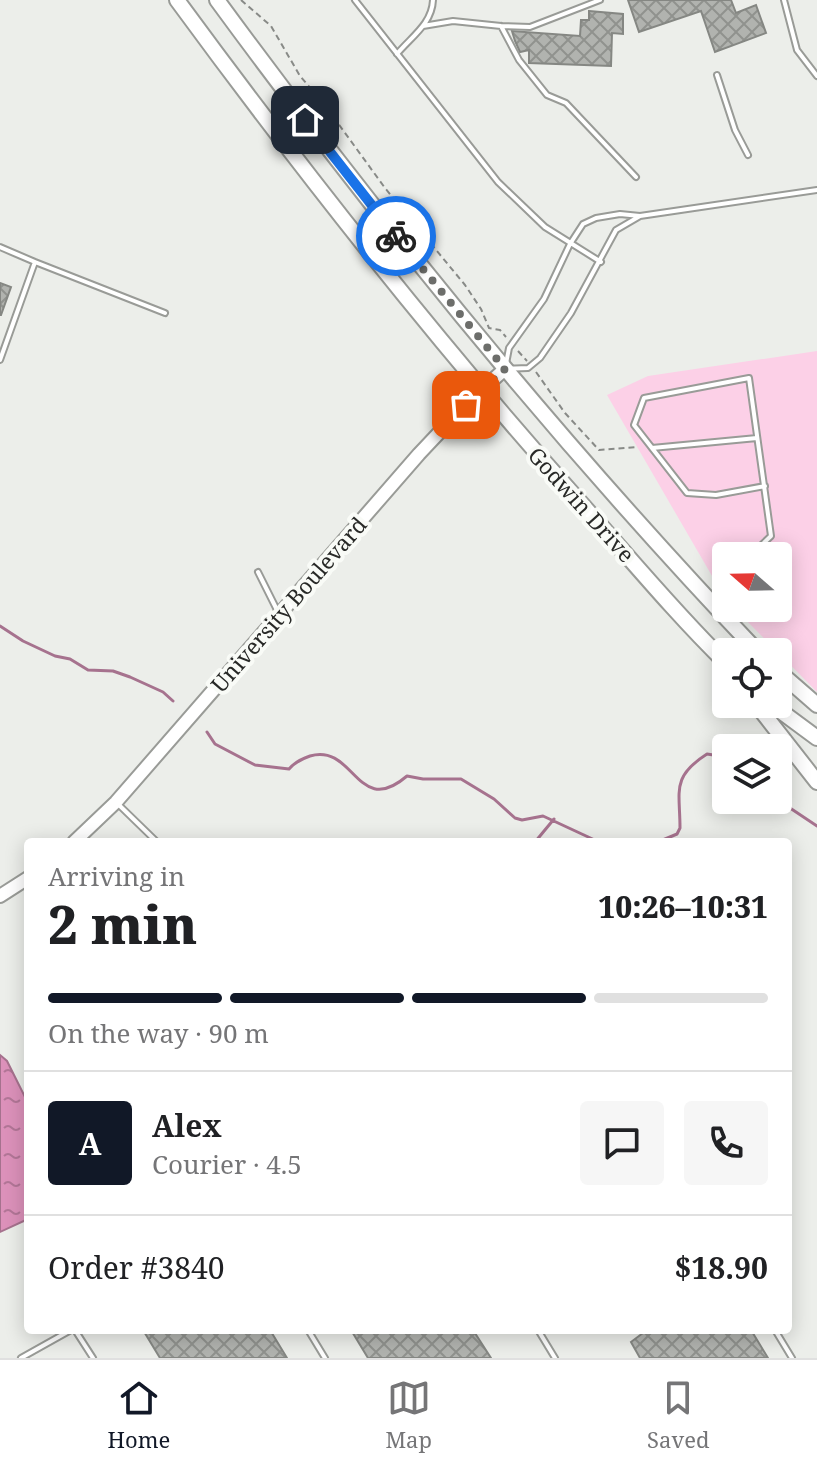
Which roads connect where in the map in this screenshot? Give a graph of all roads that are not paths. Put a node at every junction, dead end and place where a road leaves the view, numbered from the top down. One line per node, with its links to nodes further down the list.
1 (177, 0): 23 (main road, Godwin Drive)
2 (217, 0): 22 (main road, Godwin Drive)
3 (355, 0): 9 (lane)
4 (433, 0): 7 (lane)
5 (600, 0): 8 (lane)
6 (784, 0): 11 (lane)
7 (423, 26): 8 (lane); 9 (lane)
8 (501, 26): 13 (lane)
9 (397, 54): 16 (lane)
10 (717, 75): 12 (lane)
11 (817, 76)
12 (748, 155)
13 (636, 177)
14 (817, 190): 15 (lane)
15 (640, 216): 16 (lane); 19 (lane)
16 (570, 244): 19 (lane); 22 (lane)
17 (0, 247): 18 (lane)
18 (35, 262): 20 (lane); 21 (lane)
19 (601, 262): 22 (lane)
20 (165, 313)
21 (0, 360)
22 (505, 369): 23 (main road, University Boulevard); 30 (main road, Godwin Drive)
23 (482, 390): 29 (main road, University Boulevard); 31 (main road, Godwin Drive)
24 (758, 437): 25 (lane); 25 (lane); 26 (lane)
25 (652, 448): 26 (lane)
26 (765, 486): 27 (lane)
27 (765, 542)
28 (258, 572): 29 (lane)
29 (279, 614): 38 (main road, University Boulevard)
30 (745, 638)
31 (712, 648)
32 (792, 683): 33 (main road)
33 (817, 705)
34 (767, 718): 37 (main road)
35 (790, 718): 36 (main road)
36 (817, 738)
37 (817, 782)
38 (116, 802): 39 (main road, University Boulevard); 40 (lane)
39 (78, 838)
40 (153, 838)
41 (24, 881): 42 (main road)
42 (0, 896)
43 (66, 1334): 48 (lane)
44 (76, 1334): 49 (lane)
45 (310, 1334): 50 (lane)
46 (540, 1334): 51 (lane)
47 (777, 1334): 52 (lane)
48 (21, 1358)
49 (93, 1358)
50 (325, 1358)
51 (555, 1358)
52 (792, 1358)

